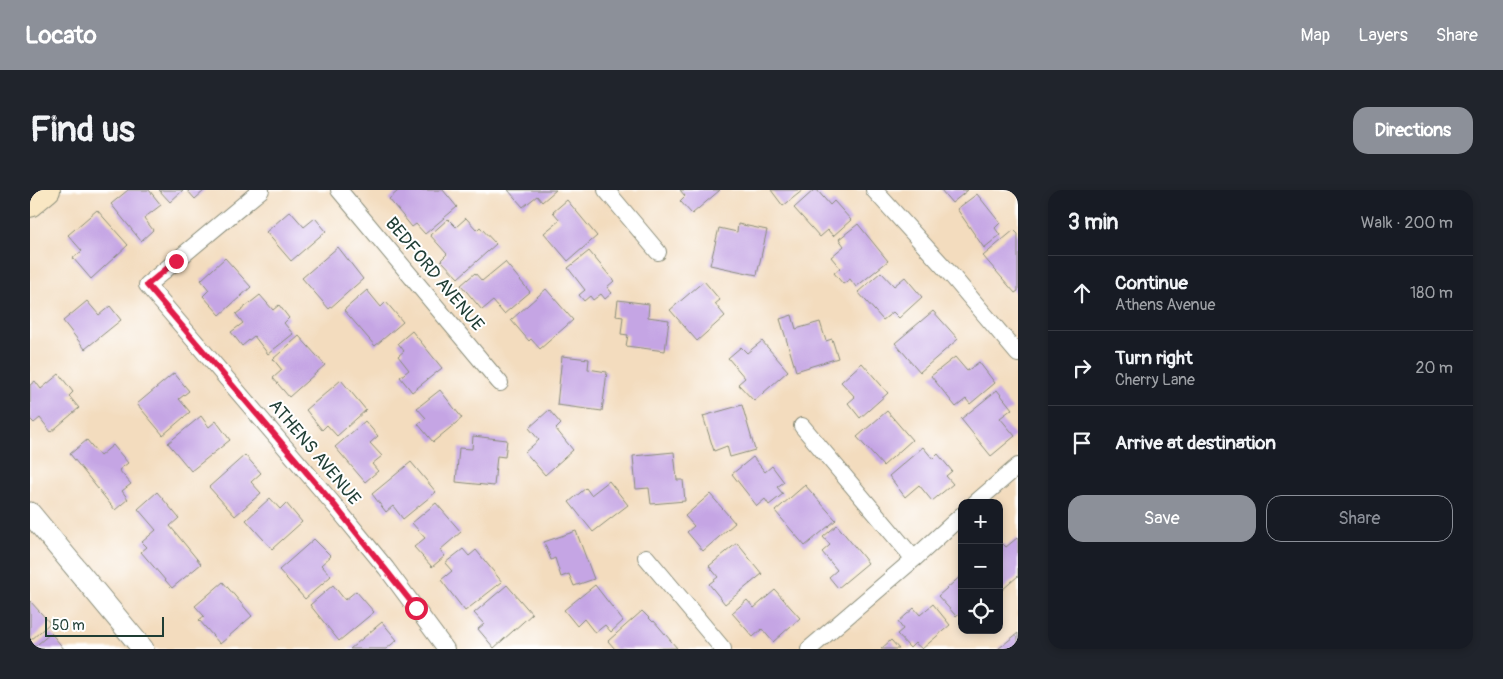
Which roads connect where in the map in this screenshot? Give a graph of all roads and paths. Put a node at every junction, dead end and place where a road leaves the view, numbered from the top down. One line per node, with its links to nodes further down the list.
1 (48, 190): 6 (main road)
2 (261, 190): 18 (street, ATHENS AVENUE)
3 (339, 190): 9 (street, BEDFORD AVENUE)
4 (606, 190): 7 (street)
5 (874, 190): 8 (street)
6 (30, 205)
7 (658, 252)
8 (1018, 354)
9 (500, 383)
10 (802, 426): 16 (street)
11 (1018, 466): 12 (street)
12 (980, 499)
13 (30, 513): 17 (street)
14 (958, 519): 16 (street)
15 (646, 558): 19 (street)
16 (914, 559): 20 (street)
17 (143, 649)
18 (446, 649)
19 (723, 649)
20 (809, 649)

